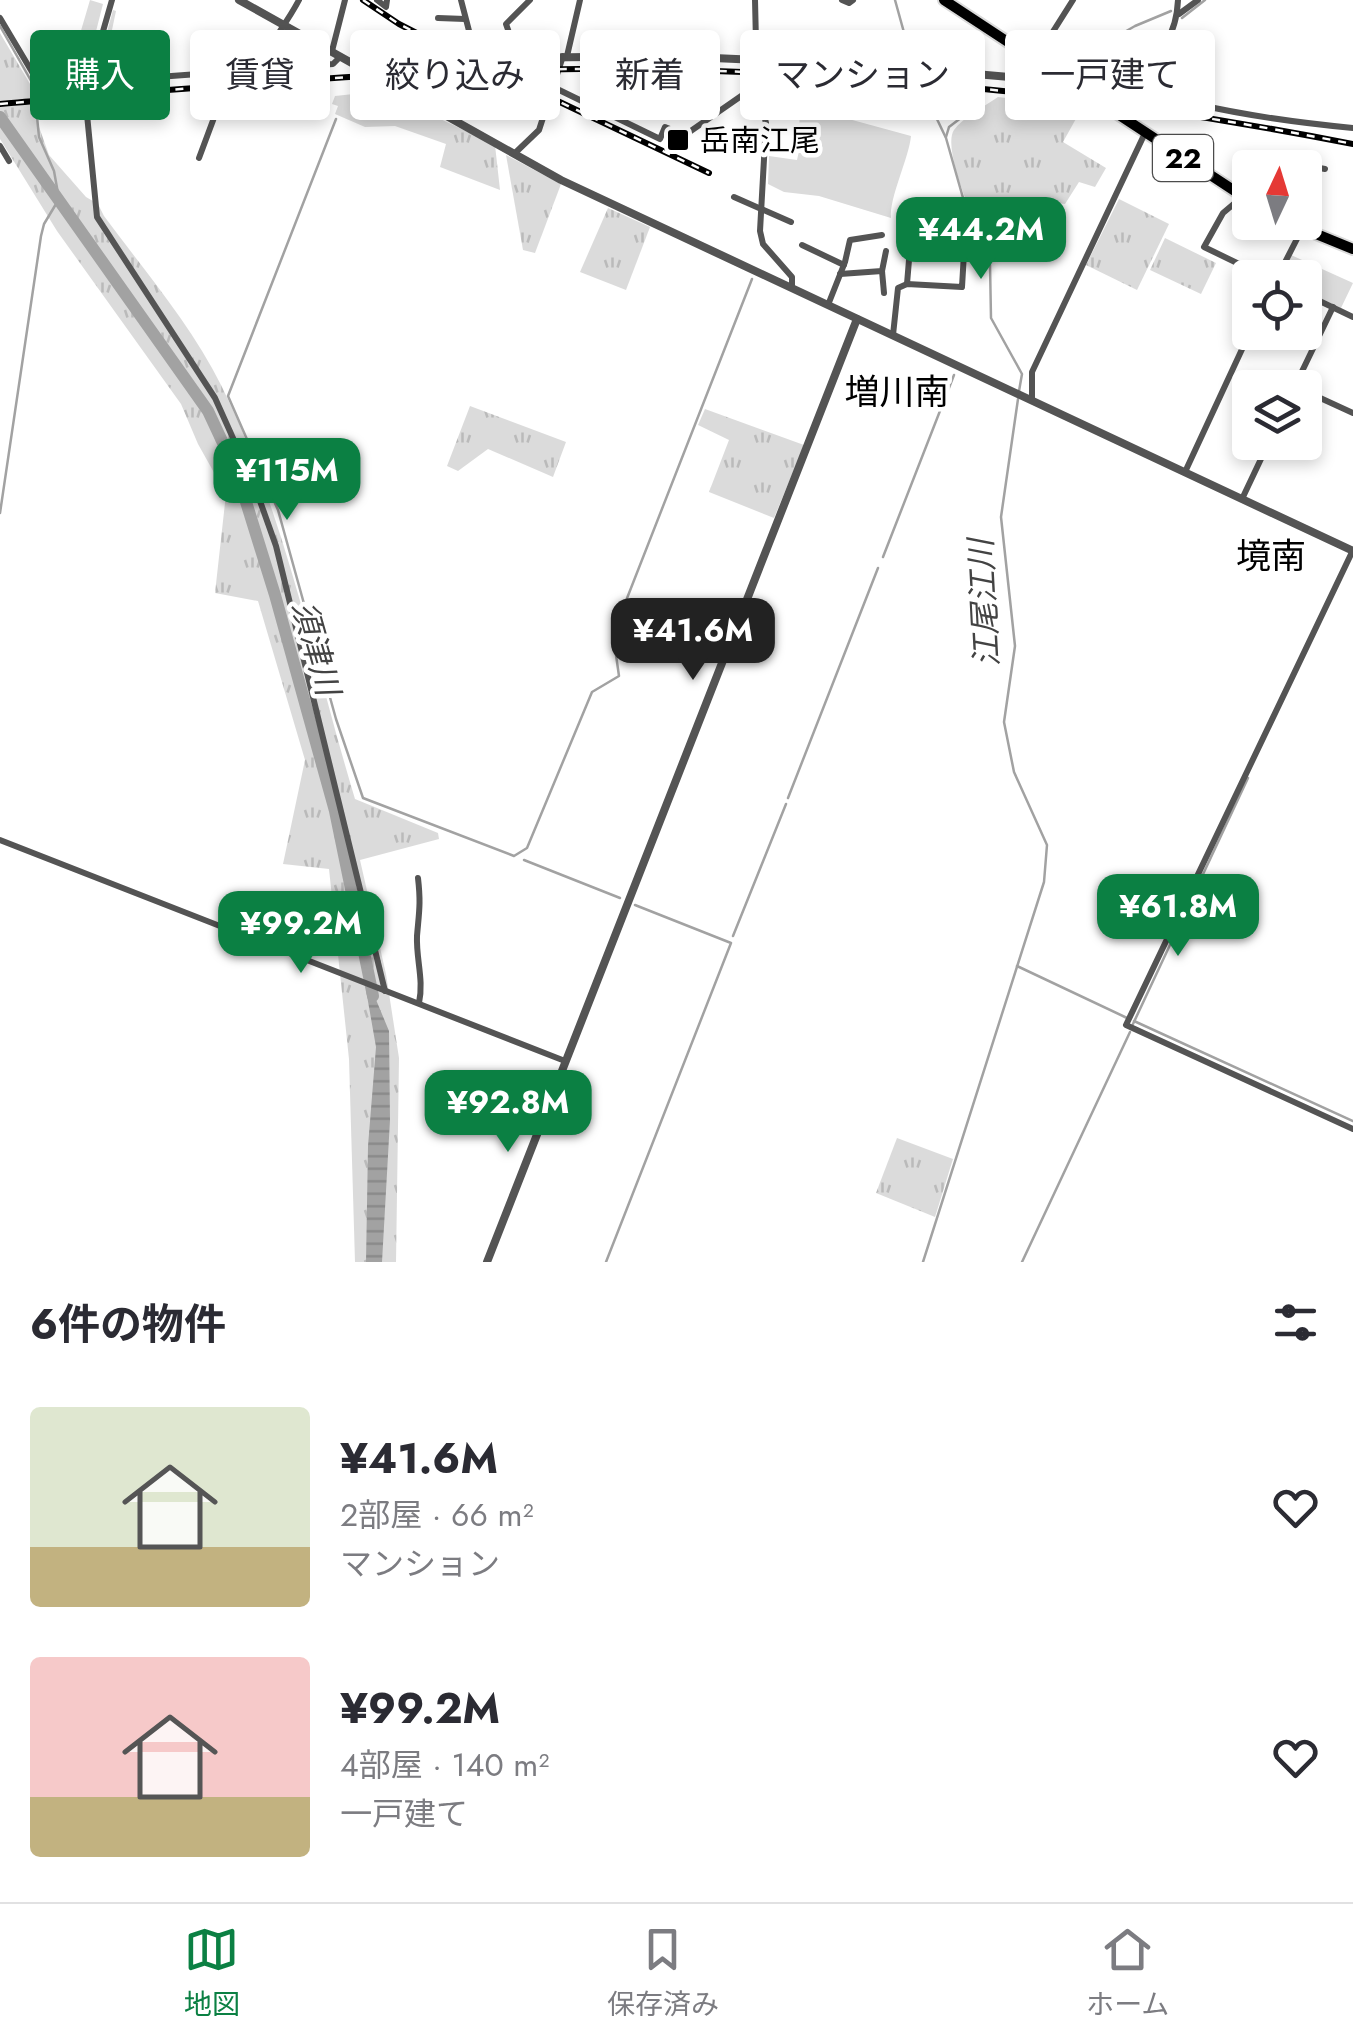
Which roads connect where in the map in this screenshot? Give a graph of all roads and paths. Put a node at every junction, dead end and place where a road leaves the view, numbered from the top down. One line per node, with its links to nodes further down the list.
1 (112, 0): 22 (street)
2 (239, 0): 21 (street)
3 (298, 0): 21 (street)
4 (345, 0): 30 (street)
5 (377, 0): 6 (street)
6 (386, 0)
7 (461, 0): 20 (street)
8 (530, 0): 25 (street)
9 (580, 0): 32 (street)
10 (755, 0): 26 (street)
11 (842, 0): 12 (street)
12 (853, 0)
13 (944, 0): 29 (main road, 22)
14 (1177, 0): 17 (street)
15 (1198, 0): 17 (street)
16 (1072, 1): 27 (street)
17 (1178, 15): 28 (street)
18 (0, 18): 36 (street)
19 (438, 18): 20 (street)
20 (465, 19): 24 (street)
21 (286, 26): 23 (street); 30 (street)
22 (104, 30)
23 (283, 30)
24 (468, 30)
25 (508, 30)
26 (756, 30)
27 (1054, 30)
28 (1171, 30)
29 (1005, 40)
30 (336, 54): 34 (street); 35 (street)
31 (560, 56): 32 (street)
32 (565, 56): 33 (street); 37 (street)
33 (740, 59)
34 (350, 61)
35 (330, 64)
36 (30, 68)
37 (560, 69)
38 (560, 90): 39 (street)
39 (740, 97)
40 (1215, 107): 47 (street)
41 (90, 120): 89 (street)
42 (213, 120): 51 (street)
43 (454, 120): 50 (street)
44 (542, 120): 50 (street)
45 (765, 120): 58 (street)
46 (1127, 120): 48 (main road, 22)
47 (1353, 128)
48 (1145, 133): 55 (main road, 22); 80 (street)
49 (0, 146): 52 (street)
50 (514, 154): 70 (street)
51 (199, 158)
52 (9, 160)
53 (1322, 168): 54 (street)
54 (1325, 169)
55 (1232, 191)
56 (734, 197): 58 (street)
57 (1232, 207): 65 (street)
58 (760, 208): 59 (street); 70 (street)
59 (791, 222)
60 (882, 235): 66 (street)
61 (1322, 237): 63 (main road)
62 (802, 245): 66 (street)
63 (1353, 249)
64 (886, 251): 67 (street)
65 (1232, 261)
66 (844, 265): 68 (street)
67 (882, 271): 68 (street); 71 (street)
68 (840, 274): 73 (street)
69 (907, 284): 69 (street); 77 (street)
70 (792, 287): 73 (street)
71 (884, 293)
72 (1322, 302): 74 (street)
73 (828, 304): 76 (street)
74 (1333, 307): 75 (street); 79 (street)
75 (1353, 317)
76 (857, 319): 77 (street); 91 (street)
77 (893, 335): 80 (street)
78 (1242, 350): 84 (street)
79 (1306, 370)
80 (1030, 397): 84 (street)
81 (1322, 399): 82 (street)
82 (1353, 413)
83 (1260, 460): 85 (street)
84 (1185, 472): 85 (street)
85 (1242, 499): 86 (street)
86 (1353, 550): 92 (street)
87 (0, 840): 89 (street)
88 (418, 878): 90 (street)
89 (386, 990): 90 (street)
90 (419, 1003): 91 (street)
91 (565, 1061): 93 (street)
92 (1353, 1129)
93 (487, 1262)

